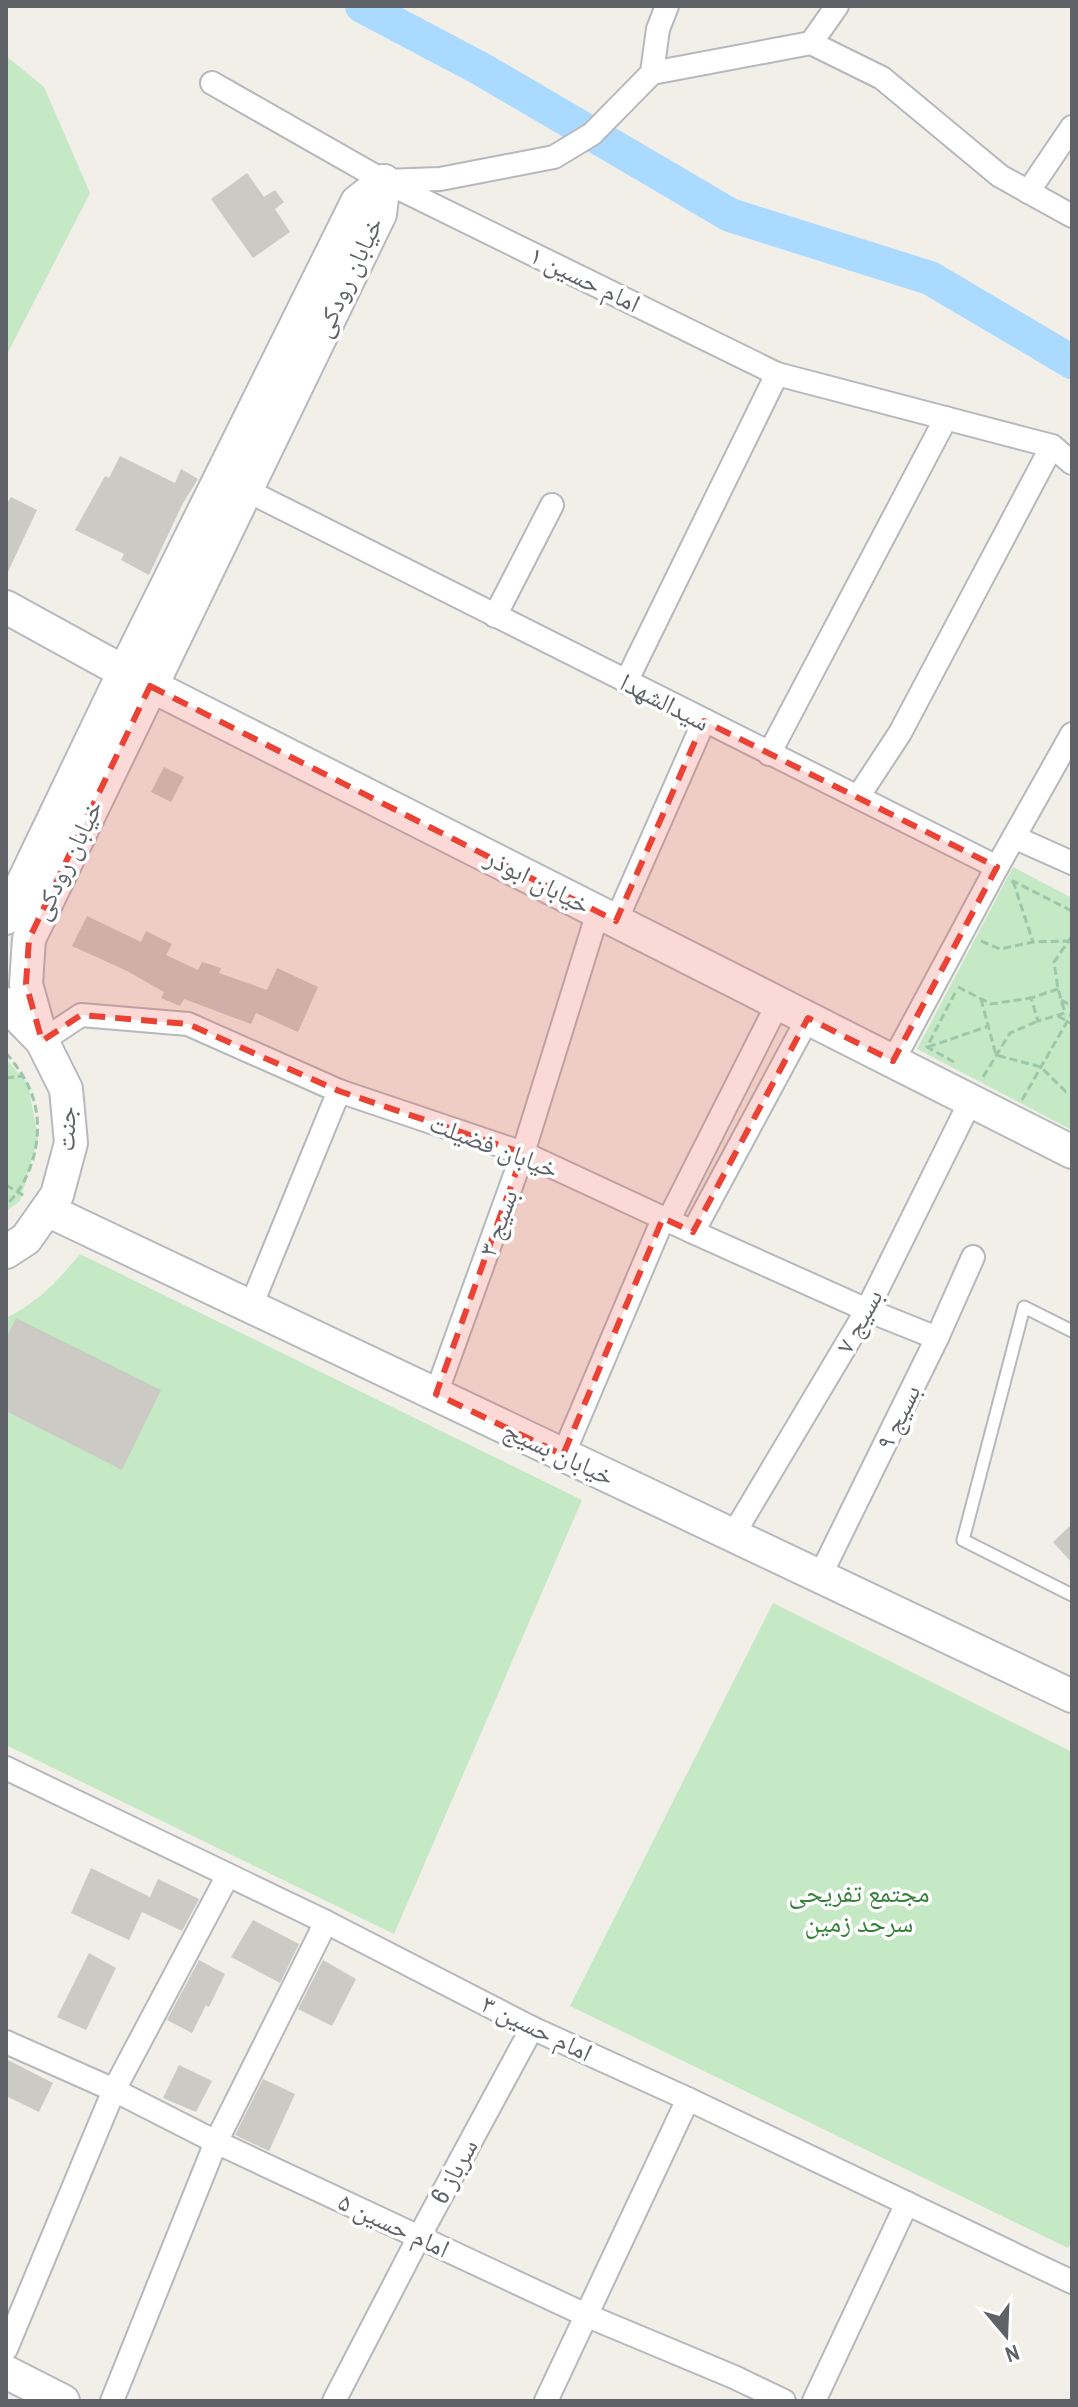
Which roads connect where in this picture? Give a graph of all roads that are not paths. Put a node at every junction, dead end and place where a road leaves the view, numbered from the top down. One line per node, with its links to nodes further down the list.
1 (667, 6): 4 (street)
2 (837, 6): 3 (street)
3 (811, 43): 4 (street); 8 (street)
4 (652, 73): 7 (street)
5 (212, 83): 7 (street, امام حسین ۱)
6 (1072, 127): 8 (street)
7 (384, 181): 10 (street, امام حسین ۱); 14 (street, خیابان رودکی); 18 (street, خیابان رودکی)
8 (1028, 192): 9 (street)
9 (1072, 216)
10 (777, 374): 11 (street, امام حسین ۱); 19 (street)
11 (946, 418): 12 (street, امام حسین ۱); 22 (street)
12 (1052, 446): 13 (street, امام حسین ۱); 23 (street)
13 (1072, 463)
14 (246, 490): 17 (street, سیدالشهدا); 18 (street, خیابان رودکی)
15 (552, 505): 17 (street)
16 (6, 607): 18 (street, خیابان ابوذر)
17 (495, 616): 19 (street, سیدالشهدا)
18 (137, 679): 27 (street, خیابان ابوذر); 28 (street, خیابان رودکی); 32 (street, خیابان رودکی)
19 (626, 682): 20 (street, سیدالشهدا)
20 (704, 721): 22 (street, سیدالشهدا); 27 (street, بسیج ۳)
21 (1072, 734): 24 (street)
22 (769, 754): 23 (street, سیدالشهدا)
23 (858, 797): 26 (street, سیدالشهدا)
24 (1014, 837): 25 (street); 26 (street)
25 (1072, 863)
26 (1005, 874): 33 (street)
27 (607, 916): 29 (street, خیابان ابوذر); 37 (street, بسیج ۳)
28 (6, 918)
29 (778, 1003): 31 (street, خیابان ابوذر); 39 (street)
30 (6, 1004): 32 (street, جنت)
31 (808, 1018): 33 (street, خیابان ابوذر); 40 (street)
32 (42, 1041): 35 (street, خیابان فضیلت); 38 (street, جنت)
33 (893, 1061): 34 (street, خیابان ابوذر)
34 (977, 1089): 36 (street, خیابان ابوذر); 44 (street, بسیج ۷)
35 (339, 1091): 37 (street, خیابان فضیلت); 43 (street)
36 (1072, 1152)
37 (523, 1153): 39 (street, خیابان فضیلت); 47 (street, بسیج ۳)
38 (47, 1210): 41 (street, جنت); 43 (street, خیابان بسیج)
39 (666, 1220): 40 (street, خیابان فضیلت); 48 (street)
40 (693, 1232): 44 (street, خیابان فضیلت)
41 (6, 1252)
42 (973, 1257): 46 (street, بسیج ۹)
43 (251, 1306): 47 (street, خیابان بسیج)
44 (867, 1310): 46 (street, خیابان فضیلت); 49 (street, بسیج ۷)
45 (1072, 1331): 51 (lane)
46 (937, 1338): 50 (street, بسیج ۹)
47 (436, 1394): 48 (street, خیابان بسیج)
48 (563, 1455): 49 (street, خیابان بسیج)
49 (733, 1535): 50 (street, خیابان بسیج)
50 (820, 1576): 52 (street, خیابان بسیج)
51 (1072, 1595)
52 (1066, 1689)
53 (6, 1768): 54 (street, امام حسین ۳)
54 (228, 1875): 55 (street, امام حسین ۳); 58 (street)
55 (326, 1922): 56 (street, امام حسین ۳); 60 (street)
56 (532, 2028): 59 (street, امام حسین ۳); 62 (street, سرباز 6)
57 (6, 2042): 58 (street, امام حسین ۵)
58 (114, 2090): 60 (street, امام حسین ۵); 65 (street)
59 (688, 2099): 61 (street, امام حسین ۳); 64 (street)
60 (216, 2142): 62 (street, امام حسین ۵); 68 (street)
61 (907, 2203): 63 (street, امام حسین ۳); 72 (street)
62 (419, 2237): 64 (street, امام حسین ۵); 69 (street, سرباز 6)
63 (1072, 2282)
64 (588, 2316): 70 (street); 71 (street, امام حسین ۵)
65 (6, 2349)
66 (6, 2372): 67 (street)
67 (63, 2401)
68 (112, 2401)
69 (334, 2401)
70 (546, 2401)
71 (784, 2401)
72 (814, 2401)

